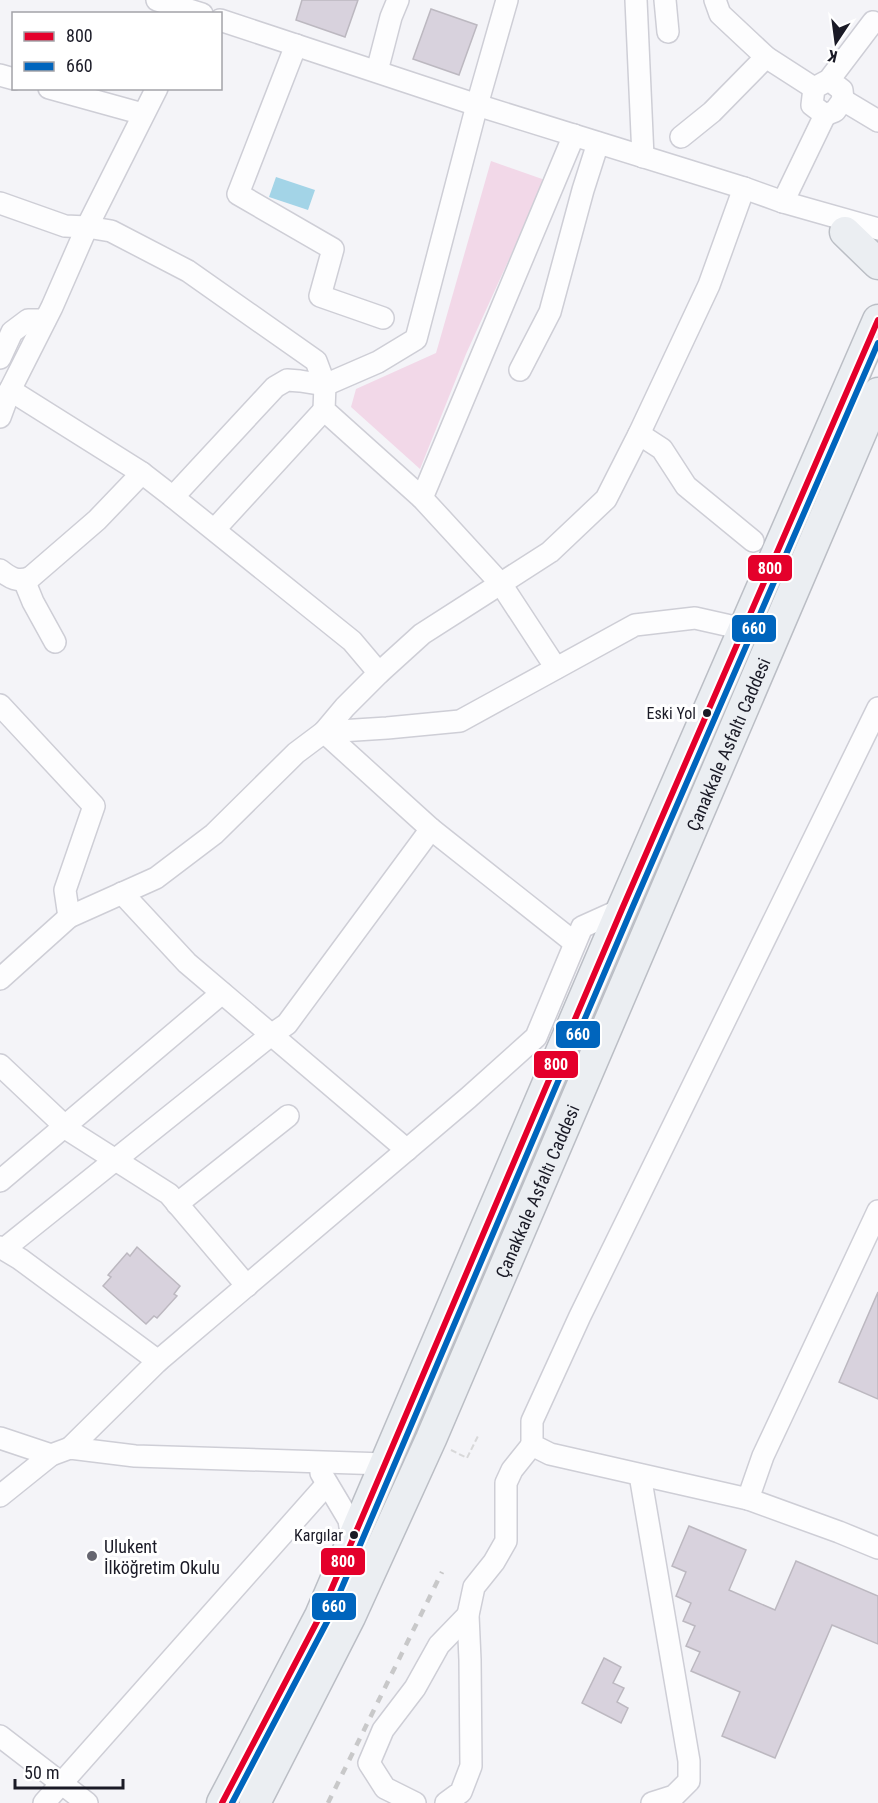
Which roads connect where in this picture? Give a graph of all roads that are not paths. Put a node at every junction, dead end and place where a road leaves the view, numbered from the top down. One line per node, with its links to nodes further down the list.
1 (157, 0): 7 (street)
2 (398, 0): 13 (street)
3 (507, 0): 18 (street)
4 (636, 0): 25 (street)
5 (665, 0): 10 (street)
6 (715, 0): 12 (street)
7 (194, 9)
8 (222, 21): 11 (street)
9 (873, 22): 14 (street)
10 (668, 32)
11 (296, 45): 13 (street); 34 (street)
12 (766, 57): 14 (street); 23 (street)
13 (377, 72): 18 (street)
14 (821, 84): 17 (street); 20 (street)
15 (56, 90): 19 (street)
16 (156, 90): 19 (street)
17 (843, 100): 20 (street); 21 (street)
18 (477, 105): 22 (street); 39 (street)
19 (143, 114): 29 (street)
20 (825, 115): 27 (street)
21 (878, 121)
22 (574, 135): 24 (street); 47 (street)
23 (681, 137)
24 (598, 143): 25 (street); 38 (street)
25 (643, 157): 26 (street)
26 (744, 188): 27 (street); 44 (street)
27 (783, 202): 30 (street); 31 (street)
28 (0, 203): 29 (street)
29 (87, 227): 35 (street); 39 (street)
30 (878, 229)
31 (845, 232): 32 (street); 33 (highway)
32 (878, 251)
33 (878, 264)
34 (383, 318)
35 (45, 320): 37 (street); 40 (street)
36 (878, 320): 53 (highway)
37 (0, 358)
38 (520, 370)
39 (325, 385): 42 (street); 46 (street)
40 (10, 390): 43 (street); 45 (street)
41 (878, 393): 94 (highway, Çanakkale Asfaltı Caddesi)
42 (324, 410): 47 (street); 48 (street)
43 (0, 417)
44 (639, 434): 49 (street); 52 (street)
45 (142, 473): 46 (street); 51 (street)
46 (173, 496): 48 (street)
47 (422, 498): 52 (street)
48 (215, 529): 56 (street)
49 (753, 542)
50 (0, 570): 51 (street)
51 (24, 580): 54 (street)
52 (501, 584): 55 (street); 56 (street)
53 (744, 629): 55 (street); 63 (highway)
54 (55, 642)
55 (556, 668): 59 (street)
56 (379, 673): 59 (street)
57 (0, 705): 64 (street)
58 (878, 708): 60 (street)
59 (324, 732): 61 (street); 62 (street)
60 (871, 740): 81 (street)
61 (431, 829): 65 (street); 68 (street)
62 (122, 893): 64 (street); 67 (street)
63 (622, 909): 65 (street); 84 (highway)
64 (69, 917): 66 (street)
65 (575, 943): 72 (street)
66 (0, 978)
67 (222, 993): 68 (street); 71 (street)
68 (271, 1035): 72 (street); 73 (street)
69 (0, 1065): 71 (street)
70 (288, 1116): 75 (street)
71 (65, 1126): 73 (street); 74 (street)
72 (407, 1150): 78 (street)
73 (117, 1161): 75 (street); 77 (street)
74 (0, 1181)
75 (177, 1203): 78 (street)
76 (878, 1211): 88 (street)
77 (2, 1248): 79 (street)
78 (247, 1286): 79 (street)
79 (158, 1361): 82 (street)
80 (0, 1438): 82 (street)
81 (532, 1445): 85 (street); 91 (street)
82 (60, 1451): 83 (street); 87 (street)
83 (314, 1462): 84 (street); 86 (street)
84 (385, 1464): 89 (highway)
85 (640, 1475): 88 (street); 100 (street)
86 (327, 1484): 89 (street); 93 (street)
87 (0, 1496)
88 (748, 1499): 90 (street)
89 (352, 1540): 97 (highway)
90 (878, 1548)
91 (468, 1615): 98 (street); 99 (street)
92 (0, 1736): 93 (street)
93 (61, 1782): 95 (street); 96 (street)
94 (259, 1796)
95 (44, 1803)
96 (87, 1803)
97 (222, 1803)
98 (415, 1803)
99 (446, 1803)
100 (652, 1803)

